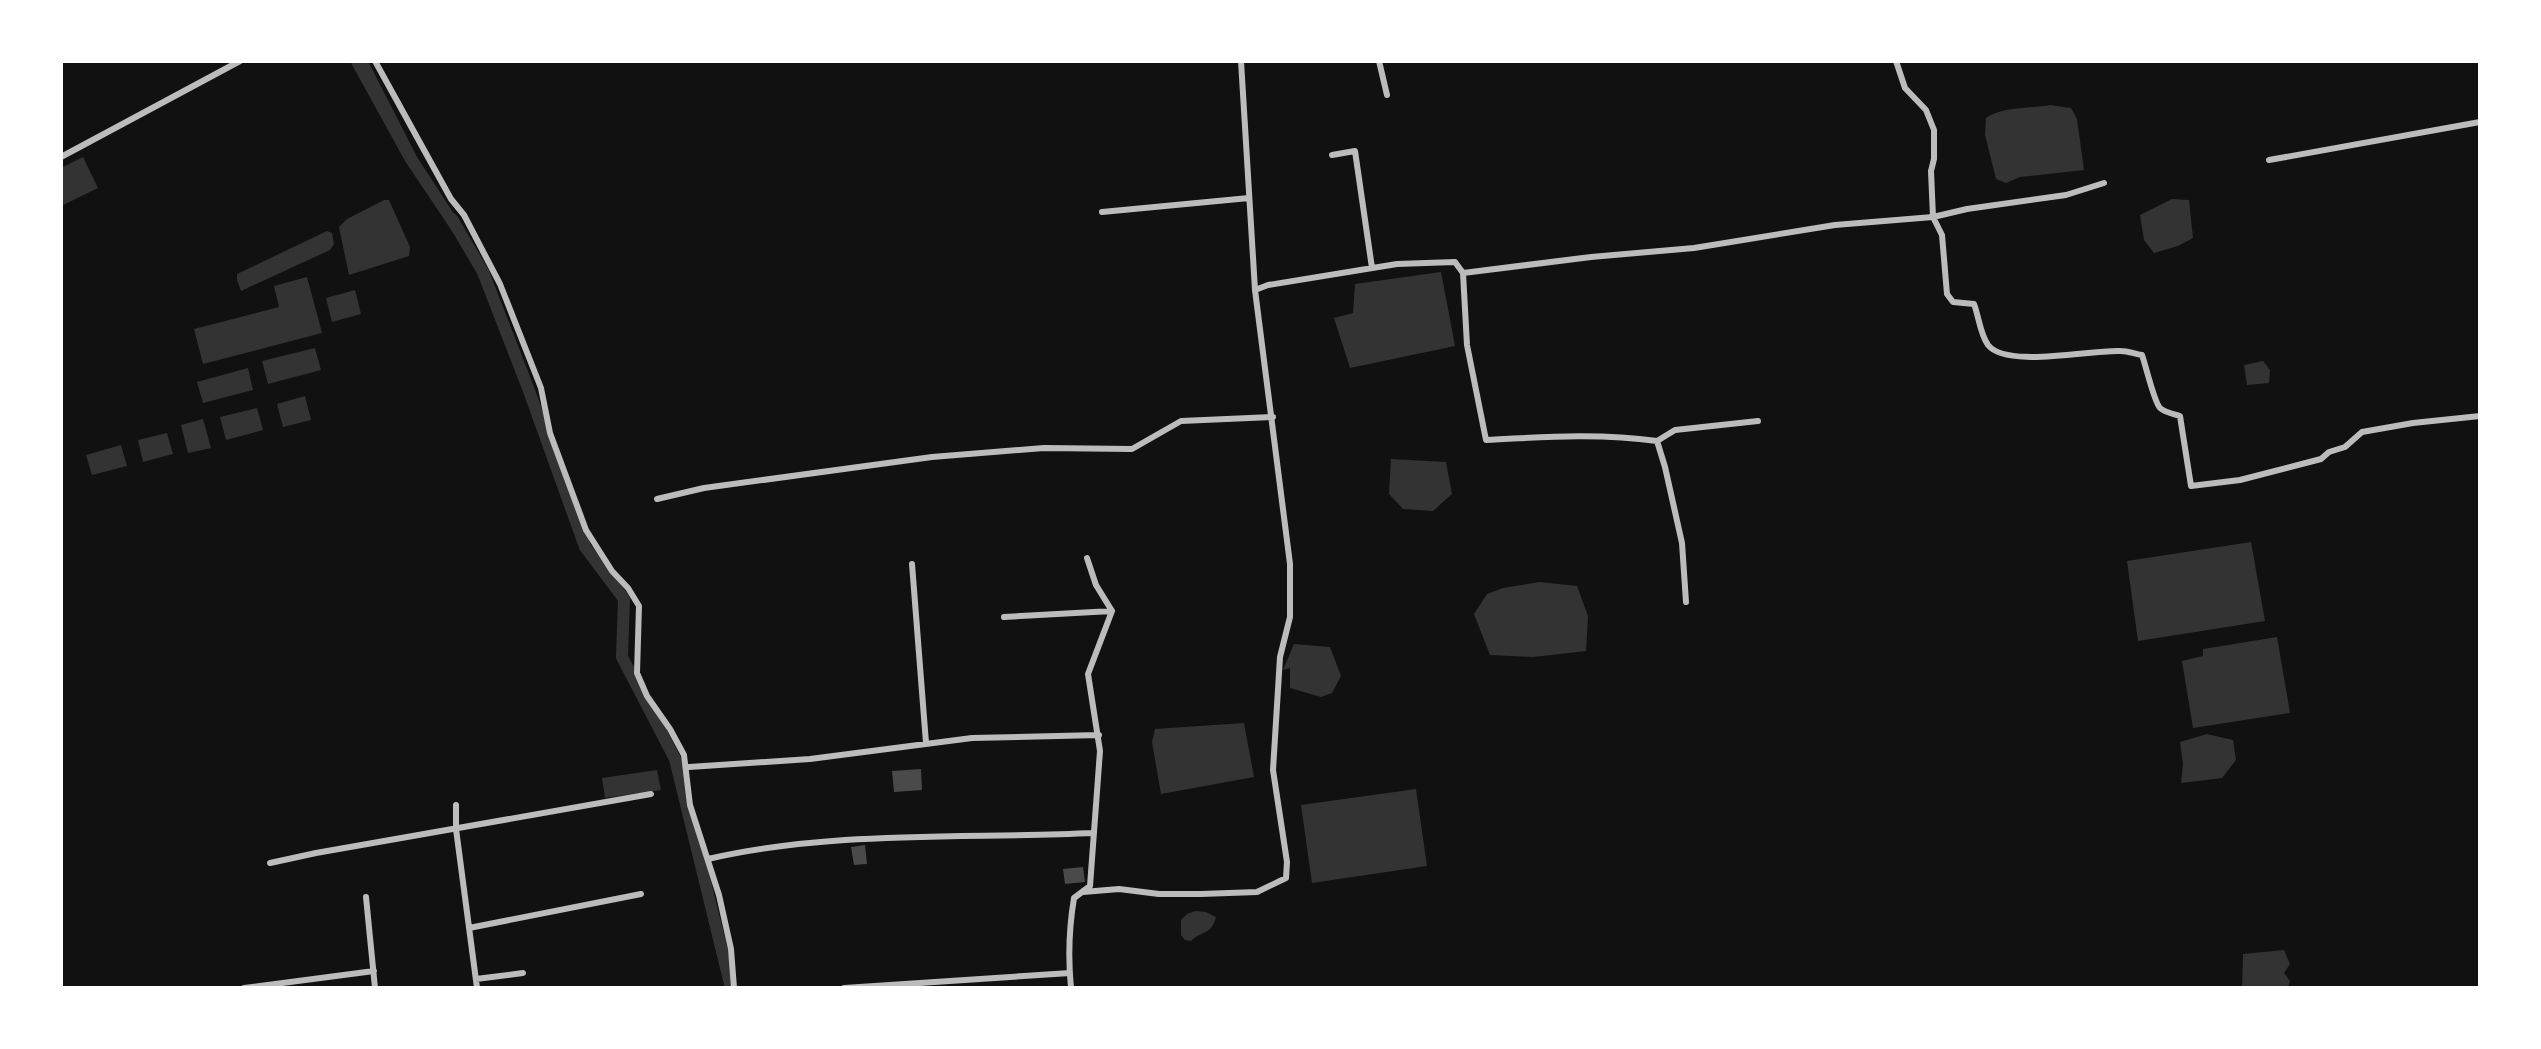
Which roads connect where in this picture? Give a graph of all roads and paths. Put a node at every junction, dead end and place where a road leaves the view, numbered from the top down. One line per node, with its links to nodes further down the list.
1 (240, 61): 9 (street)
2 (375, 61): 35 (street)
3 (1241, 61): 12 (street)
4 (1379, 61): 6 (street)
5 (1896, 61): 14 (street)
6 (1387, 95)
7 (2480, 122): 10 (street)
8 (1332, 155): 15 (street)
9 (61, 157)
10 (2269, 160)
11 (2104, 183): 14 (street)
12 (1249, 198): 13 (street); 17 (street)
13 (1102, 212)
14 (1933, 217): 16 (street); 19 (street)
15 (1372, 268): 16 (street); 17 (street)
16 (1463, 273): 21 (street)
17 (1255, 290): 18 (street)
18 (1273, 416): 22 (street); 37 (street)
19 (2480, 416)
20 (1758, 421): 21 (street)
21 (1657, 440): 25 (street)
22 (657, 499)
23 (1087, 558): 26 (street)
24 (912, 564): 29 (street)
25 (1686, 602)
26 (1112, 611): 27 (street); 28 (street)
27 (1004, 617)
28 (1099, 735): 29 (street); 34 (street)
29 (926, 743): 30 (street)
30 (689, 767)
31 (651, 794): 33 (street)
32 (456, 804): 33 (street)
33 (456, 828): 36 (street); 40 (street)
34 (1094, 833): 35 (street); 37 (street)
35 (708, 859): 48 (street)
36 (270, 863)
37 (1083, 892): 43 (street)
38 (641, 894): 40 (street)
39 (366, 897): 41 (street)
40 (469, 928): 44 (street)
41 (374, 971): 45 (street); 46 (street)
42 (523, 973): 44 (street)
43 (1070, 973): 49 (street); 50 (street)
44 (476, 979): 47 (street)
45 (244, 988)
46 (375, 988)
47 (477, 988)
48 (734, 988)
49 (844, 988)
50 (1071, 988)

